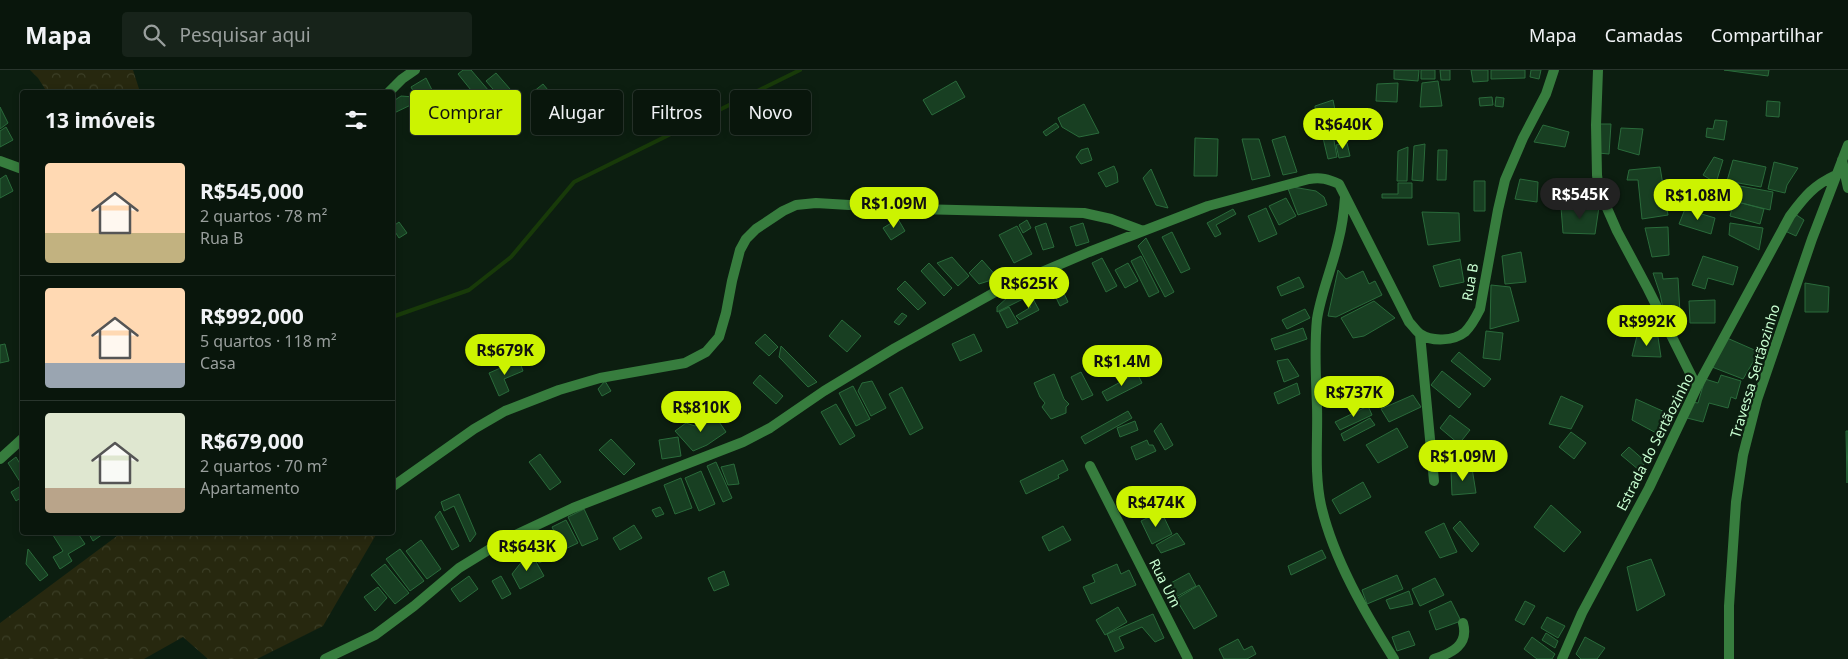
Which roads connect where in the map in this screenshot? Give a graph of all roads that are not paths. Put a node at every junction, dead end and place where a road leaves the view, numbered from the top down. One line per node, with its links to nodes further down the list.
1 (415, 70): 4 (street)
2 (1554, 70): 13 (street, Rua B)
3 (1598, 70): 14 (street)
4 (391, 90)
5 (1848, 145): 6 (street, Travessa Sertãozinho)
6 (1842, 159): 9 (street, Travessa Sertãozinho); 10 (street)
7 (0, 161): 8 (street)
8 (20, 168)
9 (1836, 175): 14 (street, Estrada do Sertãozinho); 26 (street, Travessa Sertãozinho)
10 (1848, 188)
11 (1345, 196): 12 (street); 13 (street); 23 (street)
12 (1144, 231): 19 (street); 21 (street)
13 (1420, 334): 18 (street)
14 (1697, 387): 25 (street, Estrada do Sertãozinho)
15 (20, 441): 16 (street)
16 (0, 459)
17 (1090, 466): 22 (street, Rua Um)
18 (1434, 480)
19 (395, 485)
20 (1463, 623): 24 (street)
21 (325, 659)
22 (1188, 659)
23 (1394, 659)
24 (1434, 659)
25 (1562, 659)
26 (1729, 659)

